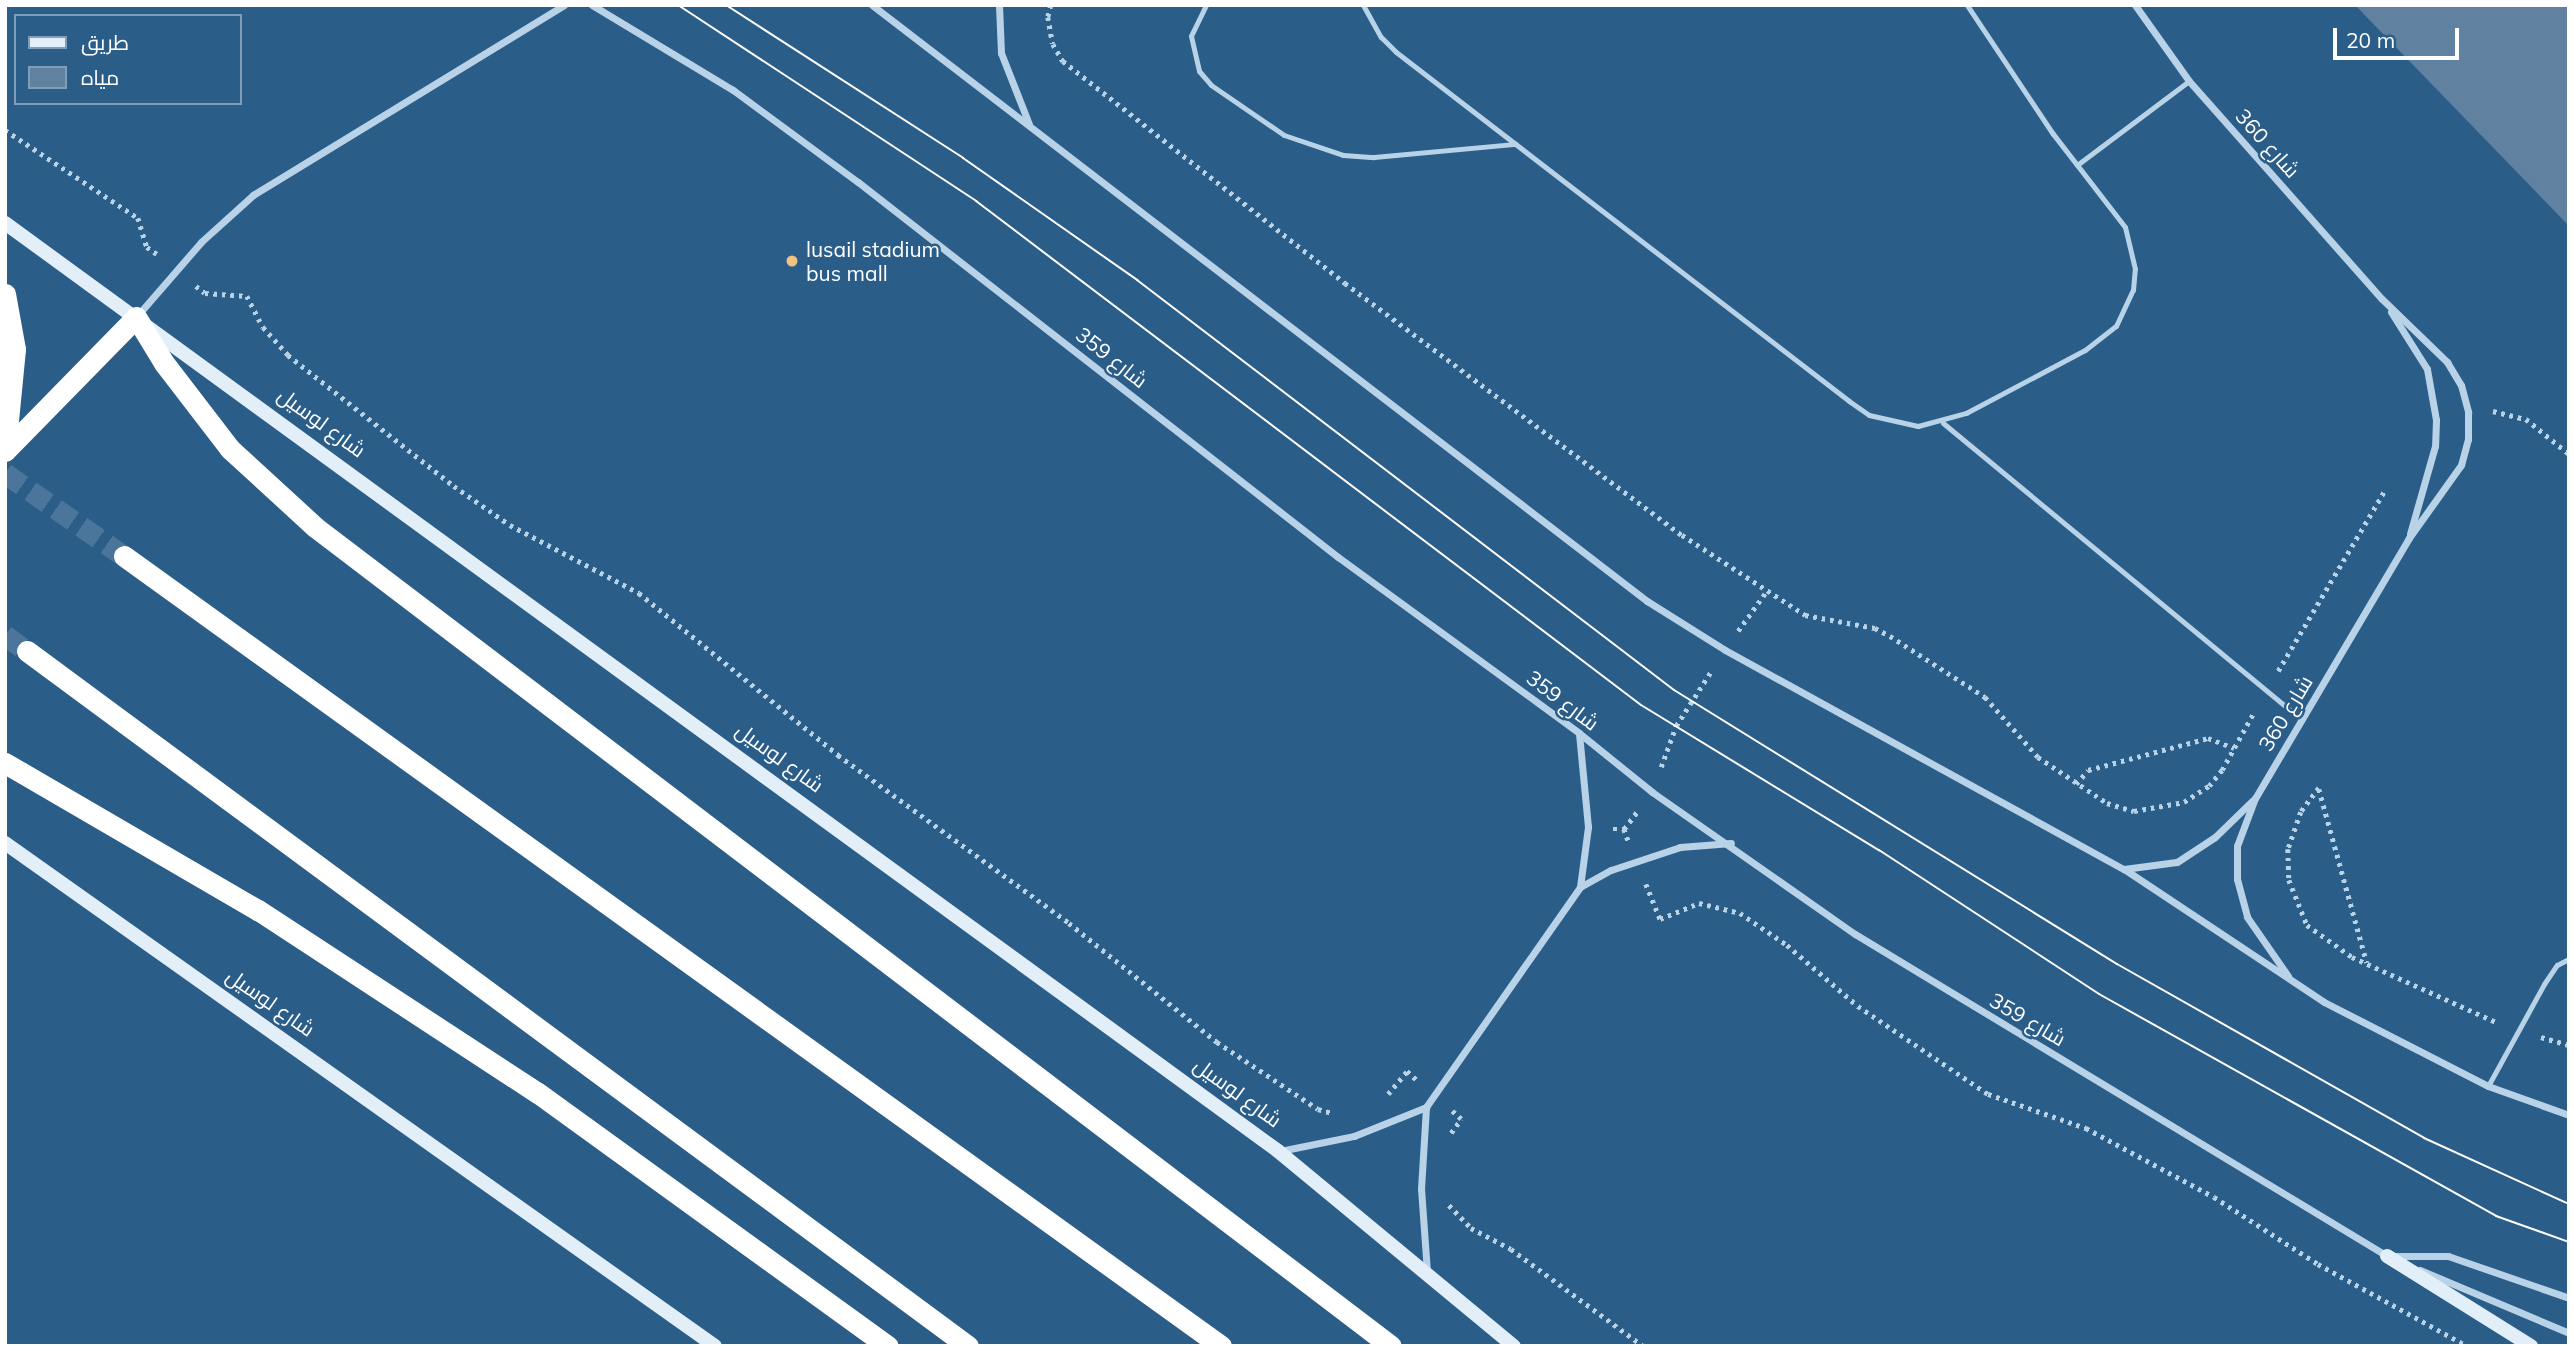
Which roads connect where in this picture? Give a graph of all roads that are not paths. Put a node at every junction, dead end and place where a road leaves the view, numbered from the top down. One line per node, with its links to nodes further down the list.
1 (564, 5): 16 (street)
2 (592, 5): 23 (street, شارع 359)
3 (872, 5): 10 (street)
4 (999, 5): 10 (street)
5 (1206, 5): 11 (lane)
6 (1363, 5): 11 (lane)
7 (1967, 5): 12 (lane)
8 (2135, 5): 9 (street, شارع 360)
9 (2189, 81): 12 (lane); 15 (street, شارع 360)
10 (1029, 125): 28 (street)
11 (1516, 144): 17 (lane)
12 (2077, 165): 17 (lane)
13 (5, 223): 16 (street, شارع لوسيل)
14 (5, 294): 18 (highway)
15 (2382, 299): 19 (street, شارع 360); 19 (street, شارع 360)
16 (136, 317): 18 (highway); 35 (street, شارع لوسيل); 44 (highway)
17 (1943, 423): 22 (lane)
18 (5, 451)
19 (2409, 538): 22 (street, شارع 360)
20 (124, 556): 43 (highway)
21 (27, 651): 42 (highway)
22 (2302, 720): 25 (street, شارع 360)
23 (1579, 733): 27 (street, شارع 359); 29 (street)
24 (5, 763): 41 (highway)
25 (2255, 798): 28 (street, شارع 360); 31 (street, شارع 360)
26 (5, 843): 40 (street, شارع لوسيل)
27 (1731, 843): 29 (street); 36 (street, شارع 359)
28 (2123, 869): 31 (street)
29 (1580, 887): 33 (street)
30 (2569, 959): 32 (lane)
31 (2290, 980): 32 (street)
32 (2488, 1086): 34 (street)
33 (1426, 1107): 35 (street); 37 (street)
34 (2569, 1115)
35 (1278, 1151): 37 (street, شارع لوسيل)
36 (2387, 1256): 38 (street); 39 (street, شارع 359); 46 (street)
37 (1427, 1272): 45 (street, شارع لوسيل)
38 (2569, 1297)
39 (2569, 1333)
40 (715, 1346)
41 (888, 1346)
42 (968, 1346)
43 (1221, 1346)
44 (1391, 1346)
45 (1514, 1346)
46 (2531, 1346)

